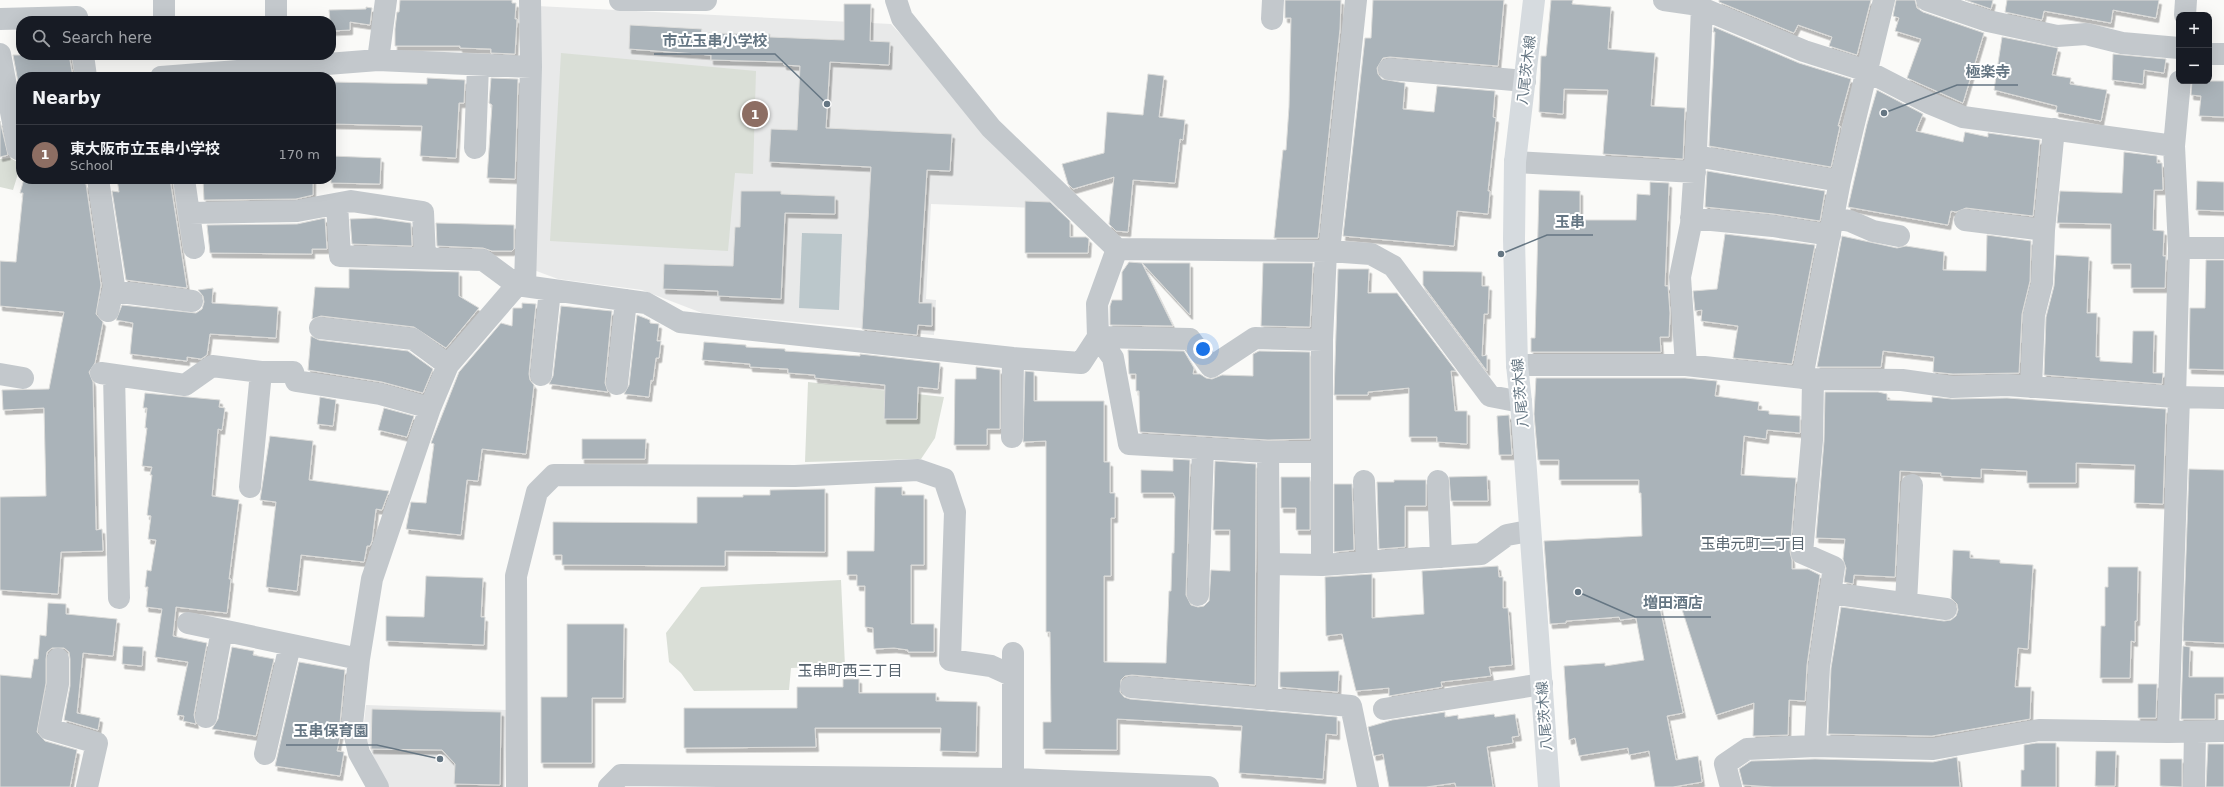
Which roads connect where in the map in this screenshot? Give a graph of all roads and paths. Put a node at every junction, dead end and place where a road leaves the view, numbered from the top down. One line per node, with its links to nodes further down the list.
1 (164, 0): 16 (street)
2 (276, 0): 17 (street)
3 (386, 0): 25 (street)
4 (530, 0): 28 (street)
5 (628, 0): 6 (street)
6 (706, 0)
7 (896, 0): 54 (street)
8 (1356, 0): 55 (street)
9 (1534, 0): 33 (main road, 八尾茨木線)
10 (1664, 0): 14 (street)
11 (1884, 0): 30 (street)
12 (1927, 0): 20 (street)
13 (2186, 0): 15 (street)
14 (1695, 4): 30 (street); 40 (street)
15 (2185, 12)
16 (164, 16)
17 (276, 16)
18 (16, 18): 19 (street)
19 (0, 19)
20 (2176, 48)
21 (0, 54): 36 (street)
22 (2212, 54): 23 (street)
23 (2224, 54)
24 (84, 60): 31 (street)
25 (378, 60): 26 (street); 27 (street)
26 (277, 62): 32 (street)
27 (478, 65): 28 (street); 38 (street)
28 (531, 67): 57 (street)
29 (1388, 69): 33 (street)
30 (1867, 71): 35 (street); 41 (street)
31 (85, 72)
32 (204, 72)
33 (1525, 81): 39 (main road, 八尾茨木線)
34 (2180, 84): 37 (street)
35 (2054, 129): 37 (street); 49 (street)
36 (16, 138)
37 (2174, 146): 52 (street)
38 (475, 148)
39 (1516, 162): 40 (street); 66 (main road, 八尾茨木線)
40 (1695, 164): 41 (street); 46 (street)
41 (1840, 181): 48 (street)
42 (99, 184): 60 (street)
43 (185, 184): 45 (street)
44 (337, 204): 45 (street); 56 (street); 56 (street)
45 (190, 213): 51 (street)
46 (1691, 218): 48 (street); 67 (street)
47 (1965, 220): 49 (street)
48 (1832, 227): 50 (street); 72 (street)
49 (2044, 230): 74 (street)
50 (1899, 236)
51 (194, 248)
52 (2179, 248): 53 (street); 75 (street)
53 (2224, 248)
54 (1116, 249): 55 (street); 62 (street)
55 (1328, 251): 63 (street); 77 (street)
56 (425, 258): 57 (street)
57 (521, 286): 58 (street); 65 (street)
58 (550, 290): 59 (street); 70 (street)
59 (626, 300): 64 (street); 73 (street)
60 (192, 301)
61 (320, 328): 65 (street)
62 (1098, 337): 63 (street); 64 (street); 80 (street)
63 (1322, 340): 82 (street)
64 (1013, 358): 79 (street)
65 (448, 365): 78 (street)
66 (1517, 365): 67 (street); 77 (main road, 八尾茨木線)
67 (1686, 365): 72 (street)
68 (261, 372): 78 (street); 86 (street); 94 (street)
69 (0, 374): 71 (street)
70 (541, 376)
71 (23, 378)
72 (1808, 379): 74 (street); 92 (street)
73 (617, 384)
74 (2031, 387): 75 (street)
75 (2177, 397): 76 (street); 110 (street)
76 (2224, 398)
77 (1521, 402): 87 (main road, 八尾茨木線)
78 (430, 408): 102 (street)
79 (1012, 437)
80 (1203, 448): 81 (street); 93 (street)
81 (1268, 452): 82 (street); 90 (street)
82 (1322, 452): 91 (street)
83 (1364, 481): 89 (street)
84 (1438, 481): 88 (street)
85 (1912, 485): 95 (street)
86 (250, 487)
87 (1529, 531): 88 (street); 104 (main road, 八尾茨木線)
88 (1441, 557): 89 (street)
89 (1367, 562): 91 (street)
90 (1269, 564): 91 (street); 106 (street)
91 (1322, 565)
92 (1830, 592): 95 (street); 112 (street)
93 (1198, 595)
94 (119, 598)
95 (1906, 603): 96 (street)
96 (1946, 609)
97 (188, 623): 98 (street)
98 (222, 630): 99 (street); 108 (street)
99 (290, 645): 102 (street); 113 (street)
100 (1013, 653): 103 (street)
101 (58, 659): 118 (street)
102 (359, 659): 119 (street)
103 (1013, 676): 115 (street); 120 (street)
104 (1542, 684): 107 (street); 124 (main road, 八尾茨木線)
105 (1131, 688): 106 (street)
106 (1266, 699): 123 (street)
107 (1384, 709)
108 (206, 717)
109 (2224, 731): 111 (street)
110 (2168, 732): 111 (street); 112 (street)
111 (2195, 732): 126 (street)
112 (1815, 746): 125 (street)
113 (265, 754)
114 (764, 782): 115 (street); 121 (street)
115 (1013, 783): 116 (street)
116 (1110, 785): 117 (street)
117 (1170, 786): 122 (street)
118 (87, 787)
119 (378, 787)
120 (517, 787)
121 (609, 787)
122 (1208, 787)
123 (1368, 787)
124 (1550, 787)
125 (1731, 787)
126 (2194, 787)

